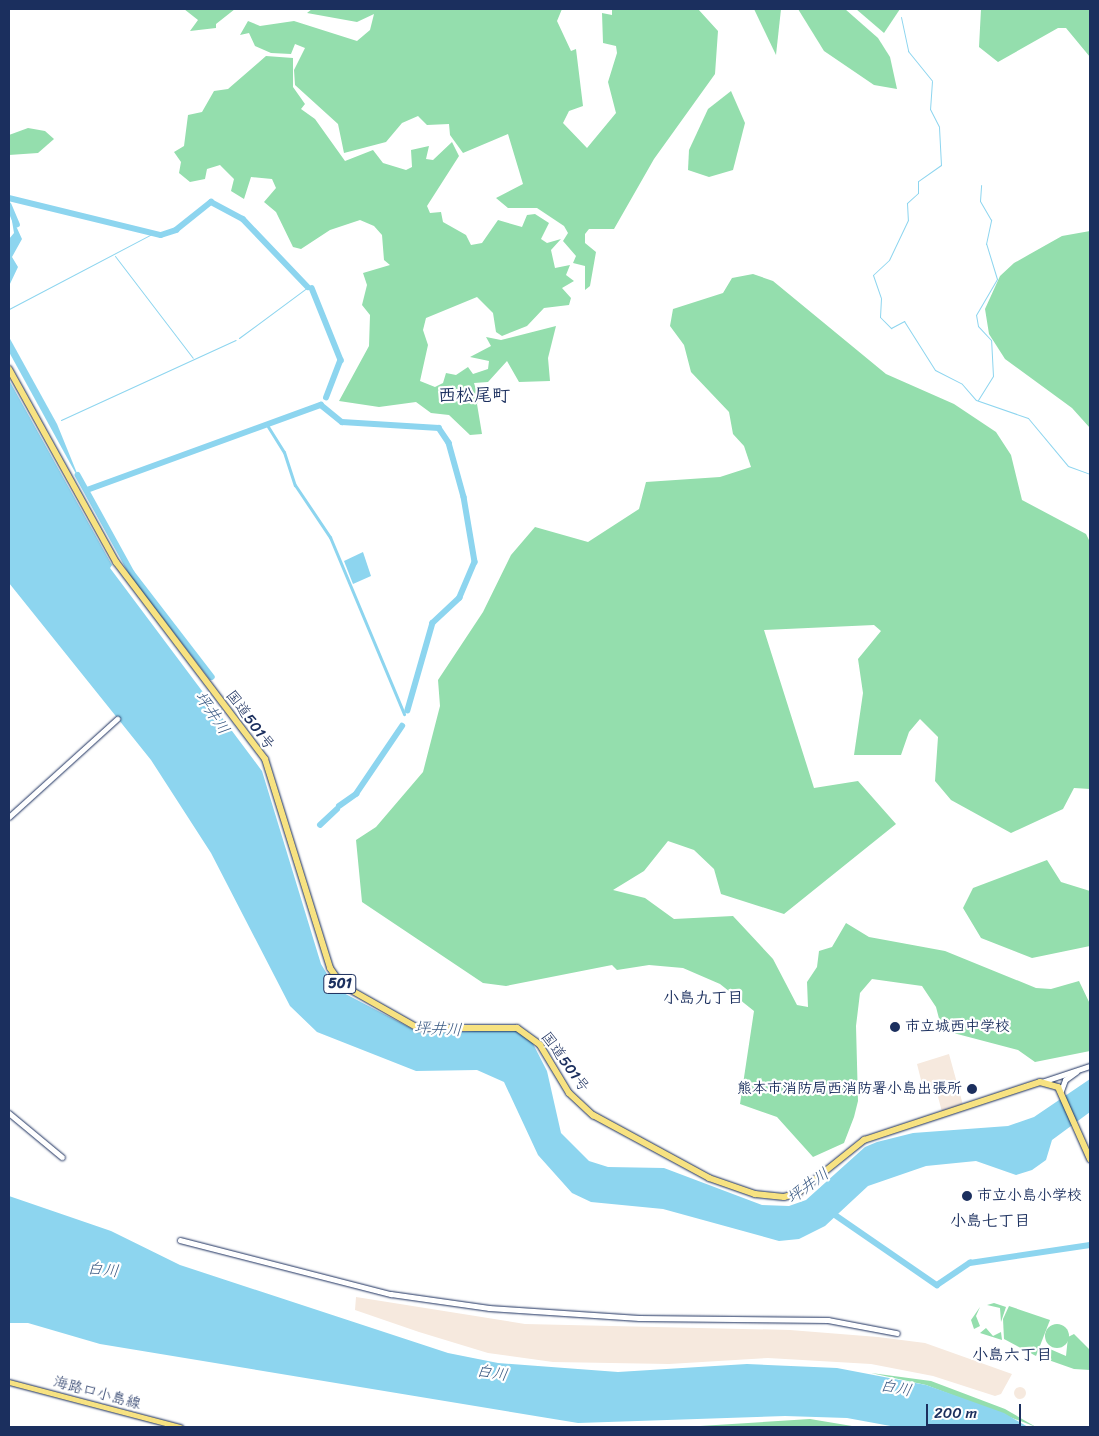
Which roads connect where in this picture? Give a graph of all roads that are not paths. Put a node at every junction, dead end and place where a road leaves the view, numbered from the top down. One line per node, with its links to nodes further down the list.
1 (9, 368): 6 (highway, 国道501号 / 501)
2 (117, 719): 3 (street)
3 (9, 817)
4 (1090, 1066): 5 (street)
5 (1077, 1070): 6 (street); 7 (street)
6 (1040, 1082): 7 (highway)
7 (1061, 1092): 10 (highway)
8 (9, 1112): 9 (street)
9 (62, 1158)
10 (1090, 1159)
11 (180, 1240): 12 (street)
12 (897, 1333)
13 (9, 1382): 14 (main road, 海路口小島線)
14 (180, 1427)

